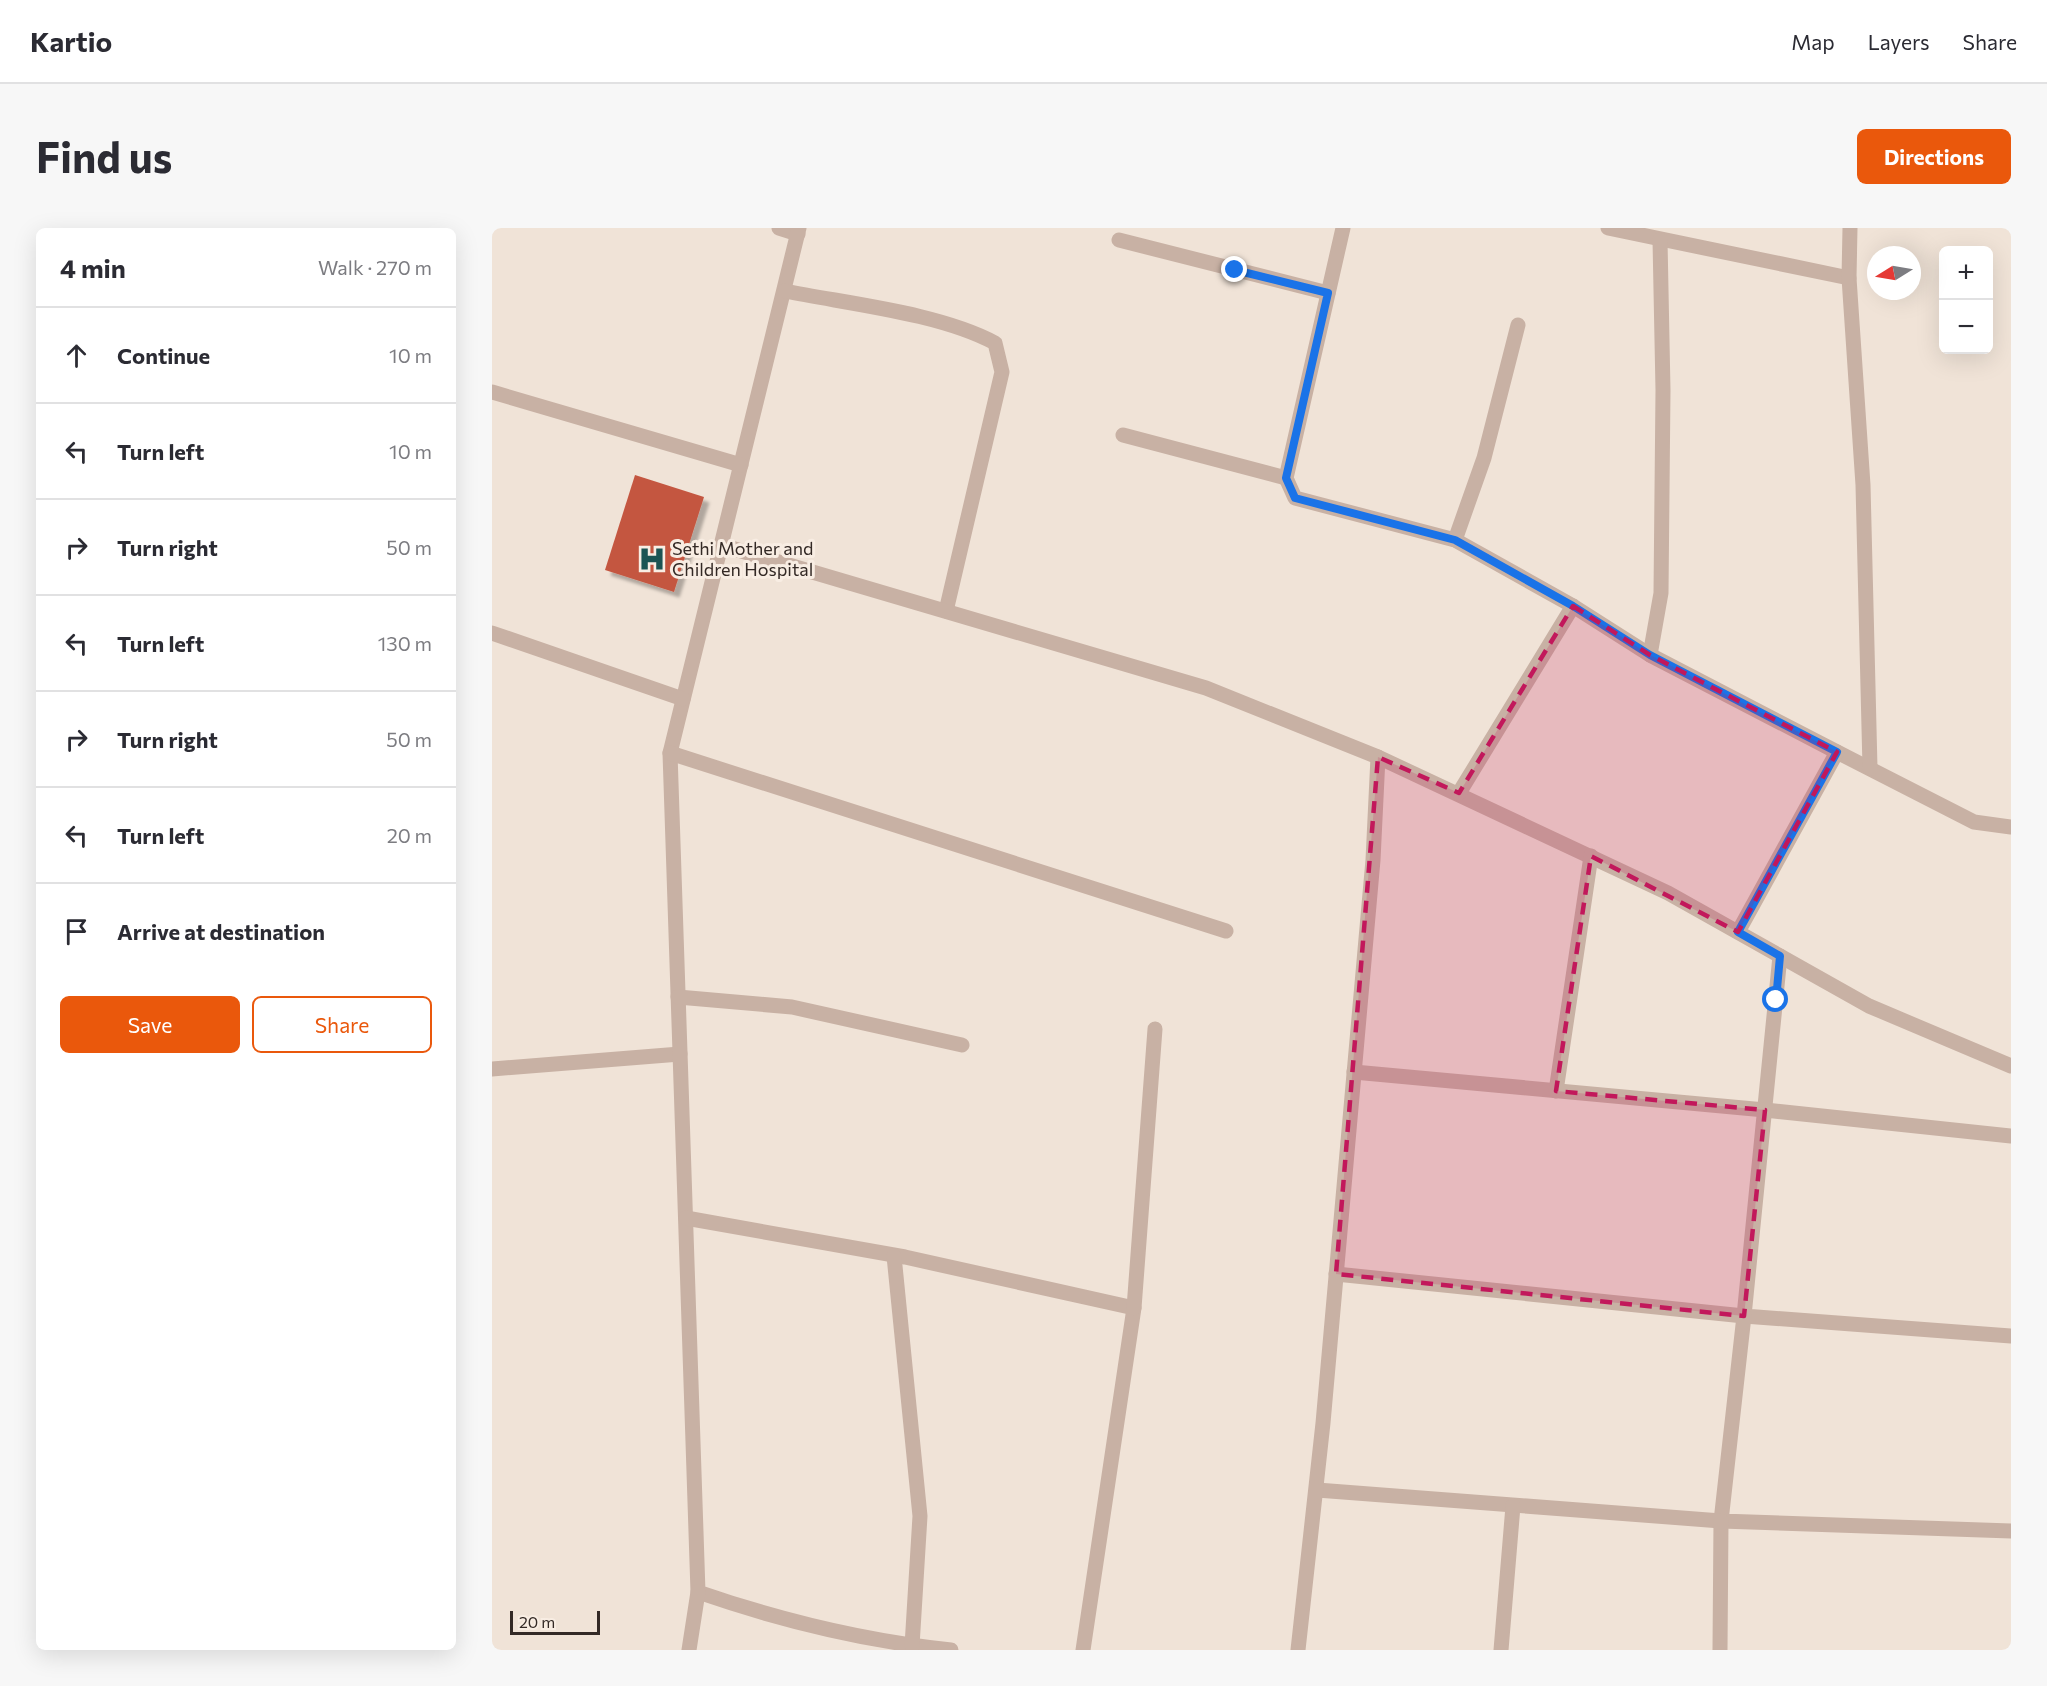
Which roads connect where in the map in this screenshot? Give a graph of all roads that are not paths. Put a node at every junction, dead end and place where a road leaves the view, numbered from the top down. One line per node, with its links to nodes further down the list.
1 (780, 228): 5 (street)
2 (1343, 228): 10 (street)
3 (1608, 228): 7 (street)
4 (1850, 228): 8 (street)
5 (798, 231): 9 (street)
6 (1119, 240): 10 (street)
7 (1660, 240): 8 (street); 21 (street)
8 (1849, 278): 26 (street)
9 (785, 291): 14 (street); 19 (street)
10 (1328, 293): 15 (street)
11 (1518, 326): 16 (street)
12 (492, 392): 14 (street)
13 (1123, 435): 15 (street)
14 (741, 465): 17 (street)
15 (1286, 478): 16 (street)
16 (1455, 540): 18 (street)
17 (721, 545): 19 (street); 22 (street)
18 (1573, 606): 21 (street); 27 (street)
19 (946, 611): 25 (street)
20 (492, 633): 22 (street)
21 (1650, 655): 23 (street)
22 (683, 699): 24 (street)
23 (1837, 752): 26 (street); 31 (street)
24 (670, 753): 30 (street); 33 (street)
25 (1378, 757): 27 (street); 39 (street)
26 (1870, 768): 28 (street)
27 (1459, 793): 29 (street)
28 (2011, 827)
29 (1591, 856): 31 (street); 40 (street)
30 (1226, 931)
31 (1738, 932): 32 (street)
32 (1780, 956): 37 (street); 41 (street)
33 (678, 997): 35 (street); 36 (street)
34 (1155, 1029): 46 (street)
35 (963, 1045)
36 (680, 1054): 38 (street); 43 (street)
37 (2011, 1066)
38 (492, 1070)
39 (1354, 1072): 40 (street); 45 (street)
40 (1556, 1090): 41 (street)
41 (1765, 1110): 42 (street); 47 (street)
42 (2011, 1136)
43 (686, 1218): 44 (street); 53 (street)
44 (894, 1256): 46 (street); 54 (street)
45 (1336, 1274): 47 (street); 49 (street)
46 (1134, 1308): 57 (street)
47 (1744, 1316): 48 (street); 51 (street)
48 (2011, 1336)
49 (1317, 1490): 50 (street); 58 (street)
50 (1513, 1506): 51 (street); 59 (street)
51 (1720, 1521): 52 (street); 60 (street)
52 (2011, 1531)
53 (698, 1592): 54 (street); 55 (street)
54 (912, 1646): 56 (street)
55 (689, 1650)
56 (951, 1650)
57 (1083, 1650)
58 (1298, 1650)
59 (1501, 1650)
60 (1720, 1650)

